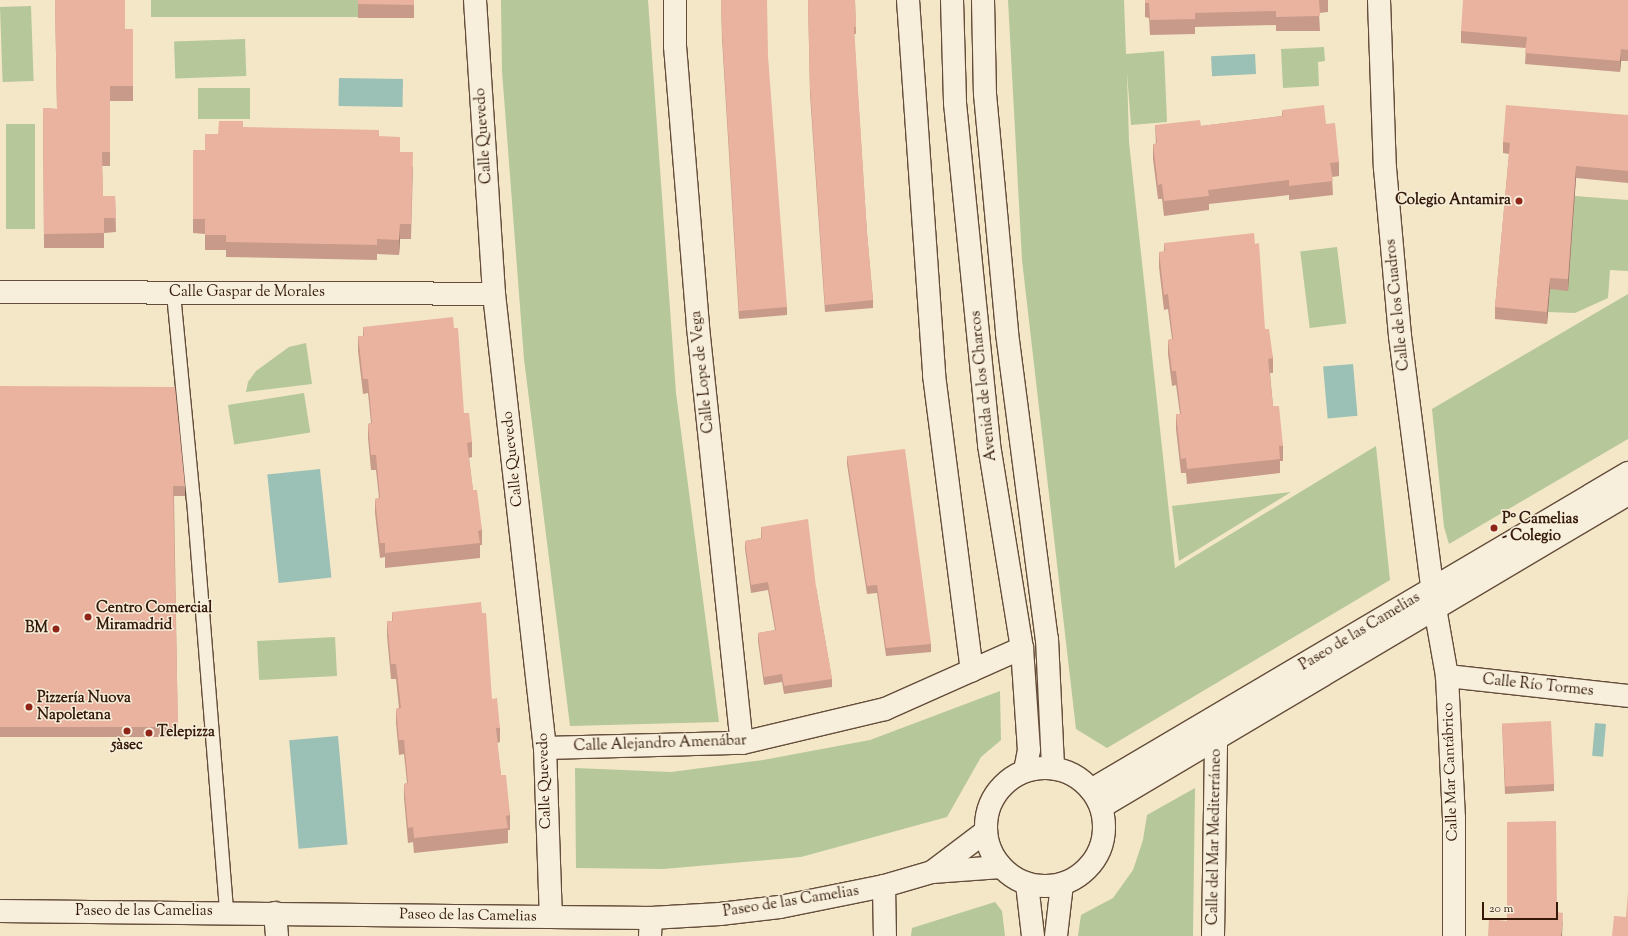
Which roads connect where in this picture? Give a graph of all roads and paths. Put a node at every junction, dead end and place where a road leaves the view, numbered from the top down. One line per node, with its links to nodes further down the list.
1 (475, 0): 9 (street, Calle Quevedo)
2 (675, 0): 18 (street, Calle Lope de Vega)
3 (908, 0): 14 (street)
4 (952, 0): 13 (street, Avenida de los Charcos)
5 (983, 0): 20 (street, Avenida de los Charcos)
6 (1379, 0): 12 (street, Calle de los Cuadros)
7 (0, 292): 8 (street, Calle Gaspar de Morales)
8 (173, 293): 9 (street, Calle Gaspar de Morales); 30 (lane)
9 (494, 294): 19 (street, Calle Quevedo)
10 (1628, 473): 12 (street, Paseo de las Camelias)
11 (1628, 494): 12 (street, Paseo de las Camelias)
12 (1434, 598): 15 (street, Calle Mar Cantábrico); 17 (street, Paseo de las Camelias); 22 (street, Paseo de las Camelias)
13 (1022, 648): 14 (street, Calle Alejandro Amenábar); 21 (street, Avenida de los Charcos)
14 (972, 671): 18 (street, Calle Alejandro Amenábar)
15 (1447, 676): 16 (street, Calle Río Tormes); 39 (street, Calle Mar Cantábrico)
16 (1628, 696)
17 (1216, 737): 22 (street, Paseo de las Camelias); 38 (street, Calle del Mar Mediterráneo)
18 (742, 743): 19 (street, Calle Alejandro Amenábar)
19 (546, 748): 32 (street, Calle Quevedo)
20 (1053, 768): 21 (street); 22 (street)
21 (1025, 771): 23 (street)
22 (1096, 799): 27 (street)
23 (986, 831): 24 (street); 25 (street)
24 (1001, 867): 25 (street); 26 (street)
25 (932, 872): 28 (street, Paseo de las Camelias)
26 (1027, 884): 27 (street); 36 (street)
27 (1062, 884): 37 (street)
28 (884, 886): 33 (street, Paseo de las Camelias); 35 (street)
29 (0, 911): 30 (street, Paseo de las Camelias)
30 (226, 913): 31 (street, Paseo de las Camelias)
31 (275, 913): 32 (street, Paseo de las Camelias); 34 (street)
32 (550, 917): 33 (street, Paseo de las Camelias)
33 (651, 927)
34 (277, 936)
35 (885, 936)
36 (1033, 936)
37 (1056, 936)
38 (1212, 936)
39 (1454, 936)

